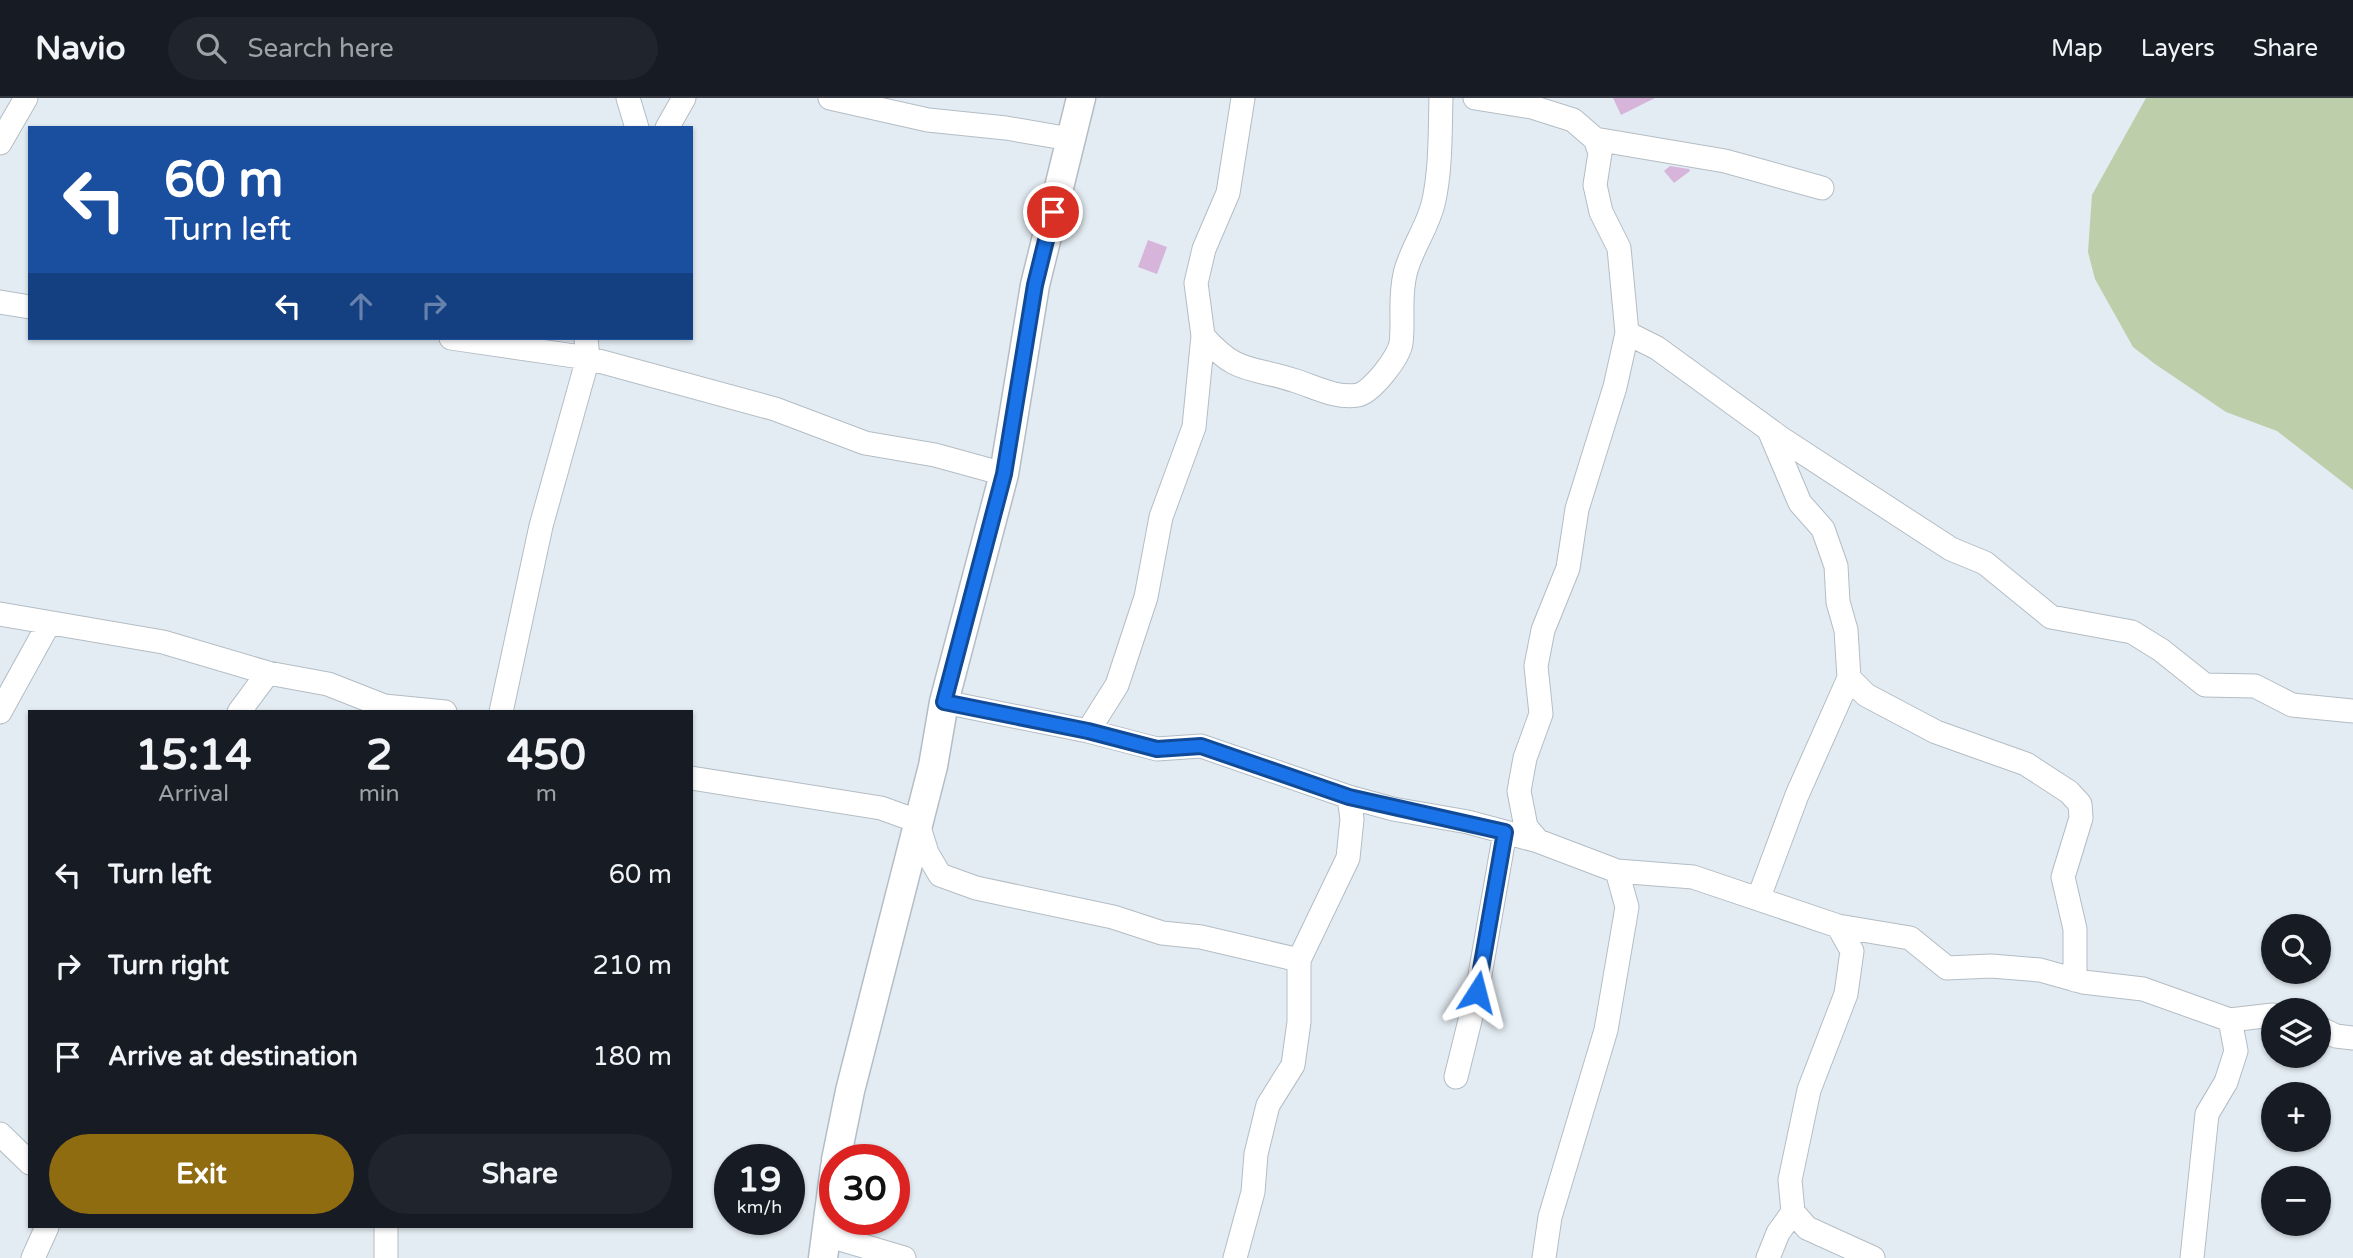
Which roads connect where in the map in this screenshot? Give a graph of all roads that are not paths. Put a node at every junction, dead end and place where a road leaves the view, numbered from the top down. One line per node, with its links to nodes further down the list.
1 (26, 98): 13 (street)
2 (628, 98): 9 (street)
3 (684, 98): 10 (street)
4 (830, 98): 11 (street)
5 (1081, 98): 11 (street)
6 (1243, 98): 18 (street)
7 (1441, 98): 18 (street)
8 (1475, 98): 12 (street)
9 (636, 126)
10 (668, 126)
11 (1070, 139): 22 (street)
12 (1595, 139): 14 (street); 17 (street)
13 (0, 143)
14 (1822, 188)
15 (0, 303): 16 (street)
16 (28, 307)
17 (1627, 333): 21 (street); 38 (street)
18 (1203, 336): 33 (street)
19 (478, 340): 20 (street)
20 (587, 348): 22 (street); 30 (street)
21 (1769, 430): 26 (street); 31 (street)
22 (1004, 474): 27 (street)
23 (0, 614): 24 (street)
24 (48, 625): 25 (street); 32 (street)
25 (268, 673): 28 (street); 29 (street)
26 (1849, 678): 40 (street); 43 (street)
27 (944, 702): 33 (street); 36 (street)
28 (240, 710)
29 (425, 710)
30 (501, 710)
31 (2353, 711)
32 (0, 712)
33 (1088, 731): 35 (street)
34 (693, 778): 36 (street)
35 (1349, 797): 37 (street); 42 (street)
36 (917, 821): 42 (street); 50 (street)
37 (1505, 832): 38 (street); 48 (street)
38 (1538, 841): 39 (street)
39 (1617, 871): 40 (street); 60 (street)
40 (1759, 897): 41 (street)
41 (1839, 926): 43 (street); 52 (street)
42 (1299, 960): 59 (street)
43 (2075, 980): 45 (street)
44 (2261, 1016): 45 (street)
45 (2230, 1020): 63 (street)
46 (2331, 1034): 47 (street)
47 (2353, 1038)
48 (1457, 1077)
49 (0, 1134): 51 (street)
50 (840, 1144)
51 (28, 1161)
52 (1793, 1212): 61 (street); 62 (street)
53 (47, 1228): 56 (street)
54 (386, 1228): 57 (street)
55 (825, 1246): 58 (street)
56 (33, 1258)
57 (386, 1258)
58 (904, 1258)
59 (1235, 1258)
60 (1544, 1258)
61 (1768, 1258)
62 (1873, 1258)
63 (2192, 1258)

